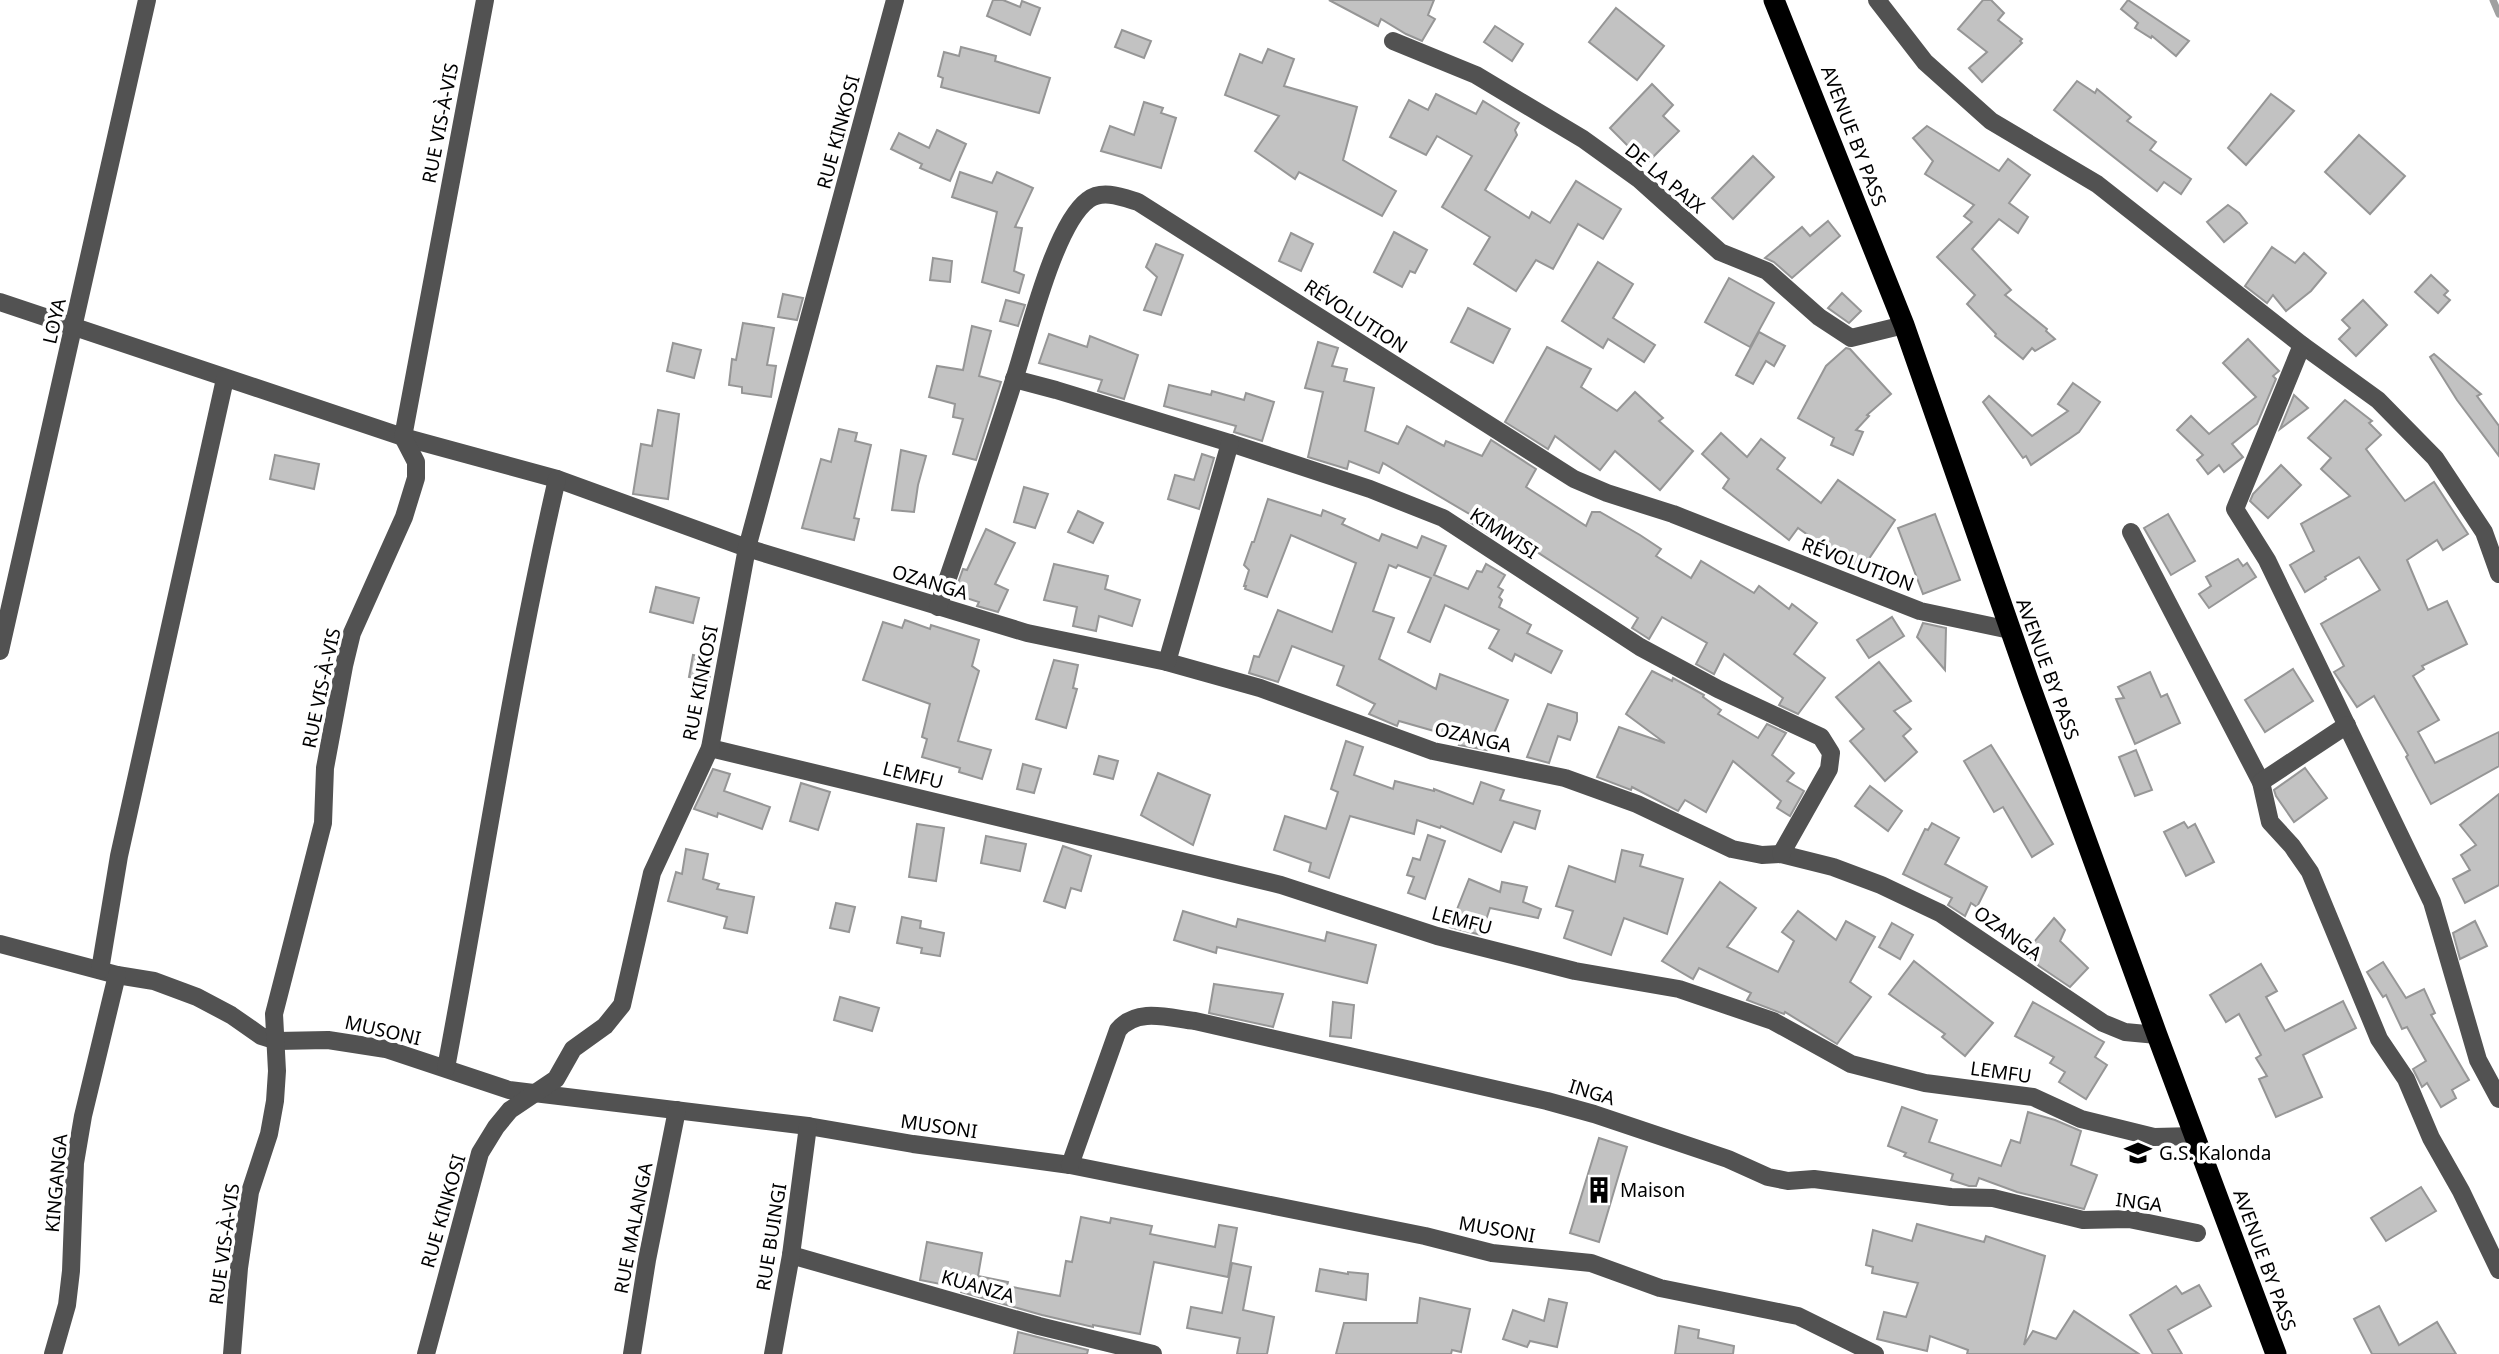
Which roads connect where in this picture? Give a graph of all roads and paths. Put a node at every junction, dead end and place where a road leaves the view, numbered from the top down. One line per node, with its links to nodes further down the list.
1 (147, 0): 9 (street, LOYA)
2 (485, 0): 13 (street, RUE VIS-À-VIS)
3 (895, 0): 17 (street, RUE KINKOSI)
4 (1774, 0): 8 (highway, AVENUE BY PASS)
5 (1877, 0): 10 (street)
6 (1393, 41): 8 (street, DE LA PAIX)
7 (0, 302): 9 (street, OZANGA)
8 (1904, 325): 20 (highway, AVENUE BY PASS)
9 (74, 326): 11 (street, OZANGA); 21 (street, LOYA)
10 (2302, 345): 18 (street); 23 (street)
11 (225, 379): 13 (street, OZANGA); 28 (street, KINGANGA)
12 (1014, 379): 14 (street, KIMWISI); 19 (street, RÉVOLUTION); 20 (street, RÉVOLUTION)
13 (403, 437): 15 (street, OZANGA); 30 (street, RUE VIS-À-VIS)
14 (1230, 443): 22 (street); 26 (street, KIMWISI)
15 (557, 479): 17 (street, OZANGA); 31 (street)
16 (2131, 532): 25 (street)
17 (747, 548): 19 (street, OZANGA); 24 (street, RUE KINKOSI)
18 (2499, 575)
19 (938, 607): 22 (street, OZANGA)
20 (2010, 630): 29 (highway, AVENUE BY PASS)
21 (0, 651)
22 (1167, 662): 26 (street, OZANGA)
23 (2347, 725): 25 (street); 33 (street)
24 (710, 748): 32 (street, RUE KINKOSI); 36 (street, LEMFU)
25 (2261, 782): 40 (street)
26 (1782, 854): 29 (street, OZANGA)
27 (0, 944): 28 (street, MUSONI)
28 (108, 973): 30 (street, MUSONI); 41 (street, KINGANGA)
29 (2157, 1035): 36 (highway, AVENUE BY PASS)
30 (277, 1041): 31 (street, MUSONI); 42 (street, RUE VIS-À-VIS)
31 (446, 1068): 32 (street, MUSONI)
32 (533, 1094): 34 (street, MUSONI); 43 (street, RUE KINKOSI)
33 (2499, 1099)
34 (677, 1110): 35 (street, MUSONI); 44 (street, RUE MALANGA)
35 (808, 1126): 37 (street, MUSONI); 39 (street, RUE BUINGI)
36 (2195, 1136): 48 (highway, AVENUE BY PASS)
37 (1070, 1165): 38 (street, INGA); 47 (street, MUSONI)
38 (2197, 1233)
39 (791, 1255): 45 (street, RUE BUINGI); 46 (street, KUANZA)
40 (2499, 1270)
41 (53, 1354)
42 (232, 1354)
43 (426, 1354)
44 (632, 1354)
45 (773, 1354)
46 (1153, 1354)
47 (1875, 1354)
48 (2276, 1354)

